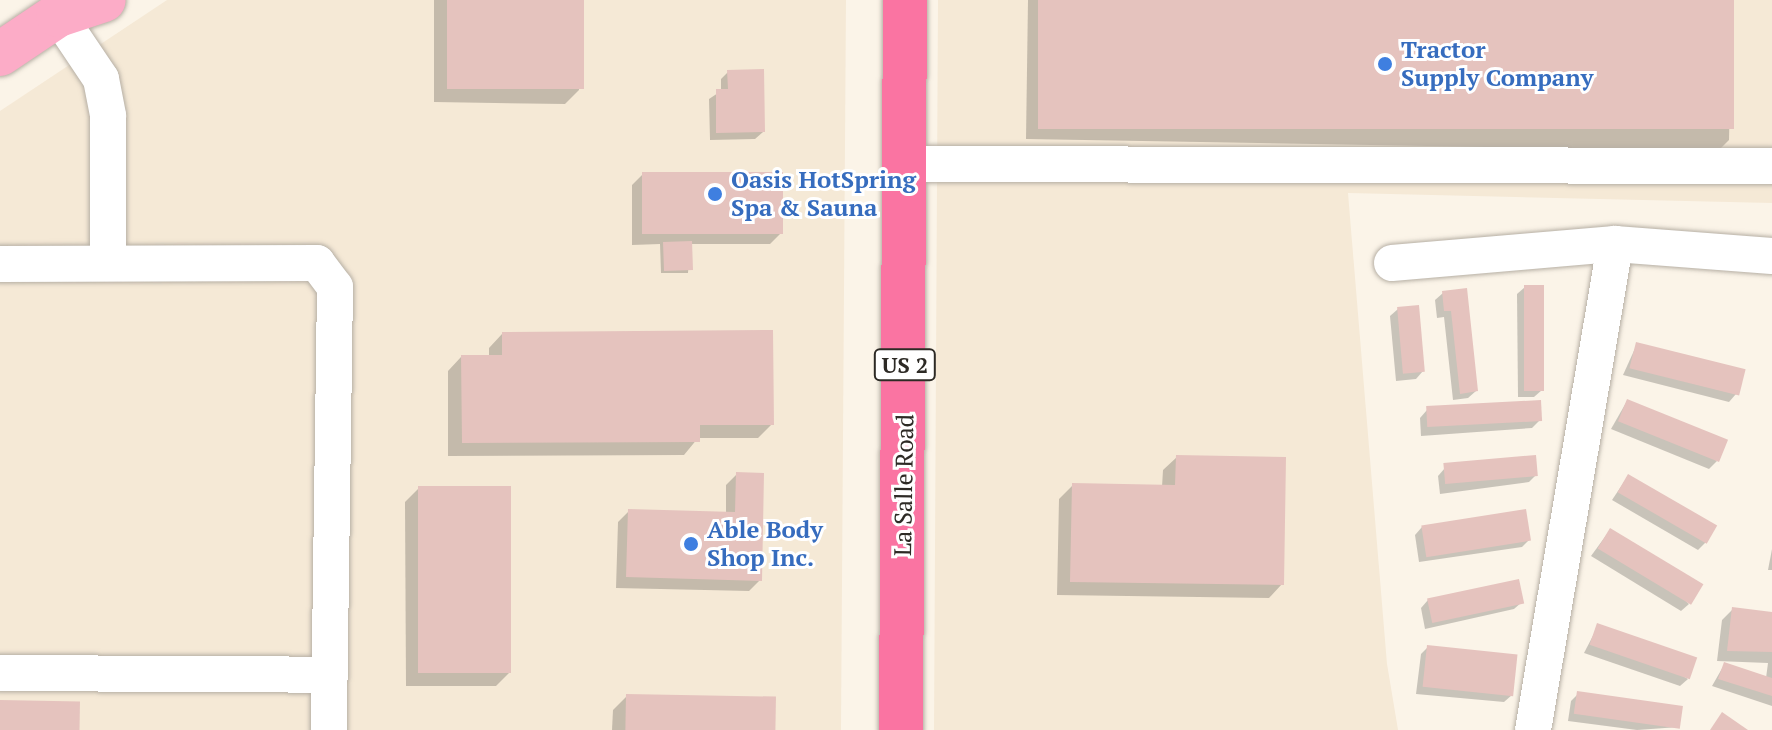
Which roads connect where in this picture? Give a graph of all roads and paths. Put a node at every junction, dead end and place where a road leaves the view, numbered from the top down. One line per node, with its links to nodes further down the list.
1 (104, 0): 3 (main road)
2 (905, 0): 5 (highway, La Salle Road / US 2)
3 (62, 7): 4 (main road); 9 (lane)
4 (0, 54)
5 (904, 164): 6 (lane); 15 (highway, La Salle Road / US 2)
6 (1772, 166)
7 (1615, 244): 8 (lane); 10 (lane); 16 (lane)
8 (1772, 256)
9 (108, 263): 11 (lane); 13 (lane)
10 (1392, 263)
11 (0, 264)
12 (0, 673): 13 (lane)
13 (330, 675): 14 (lane)
14 (329, 730)
15 (901, 730)
16 (1533, 730)

